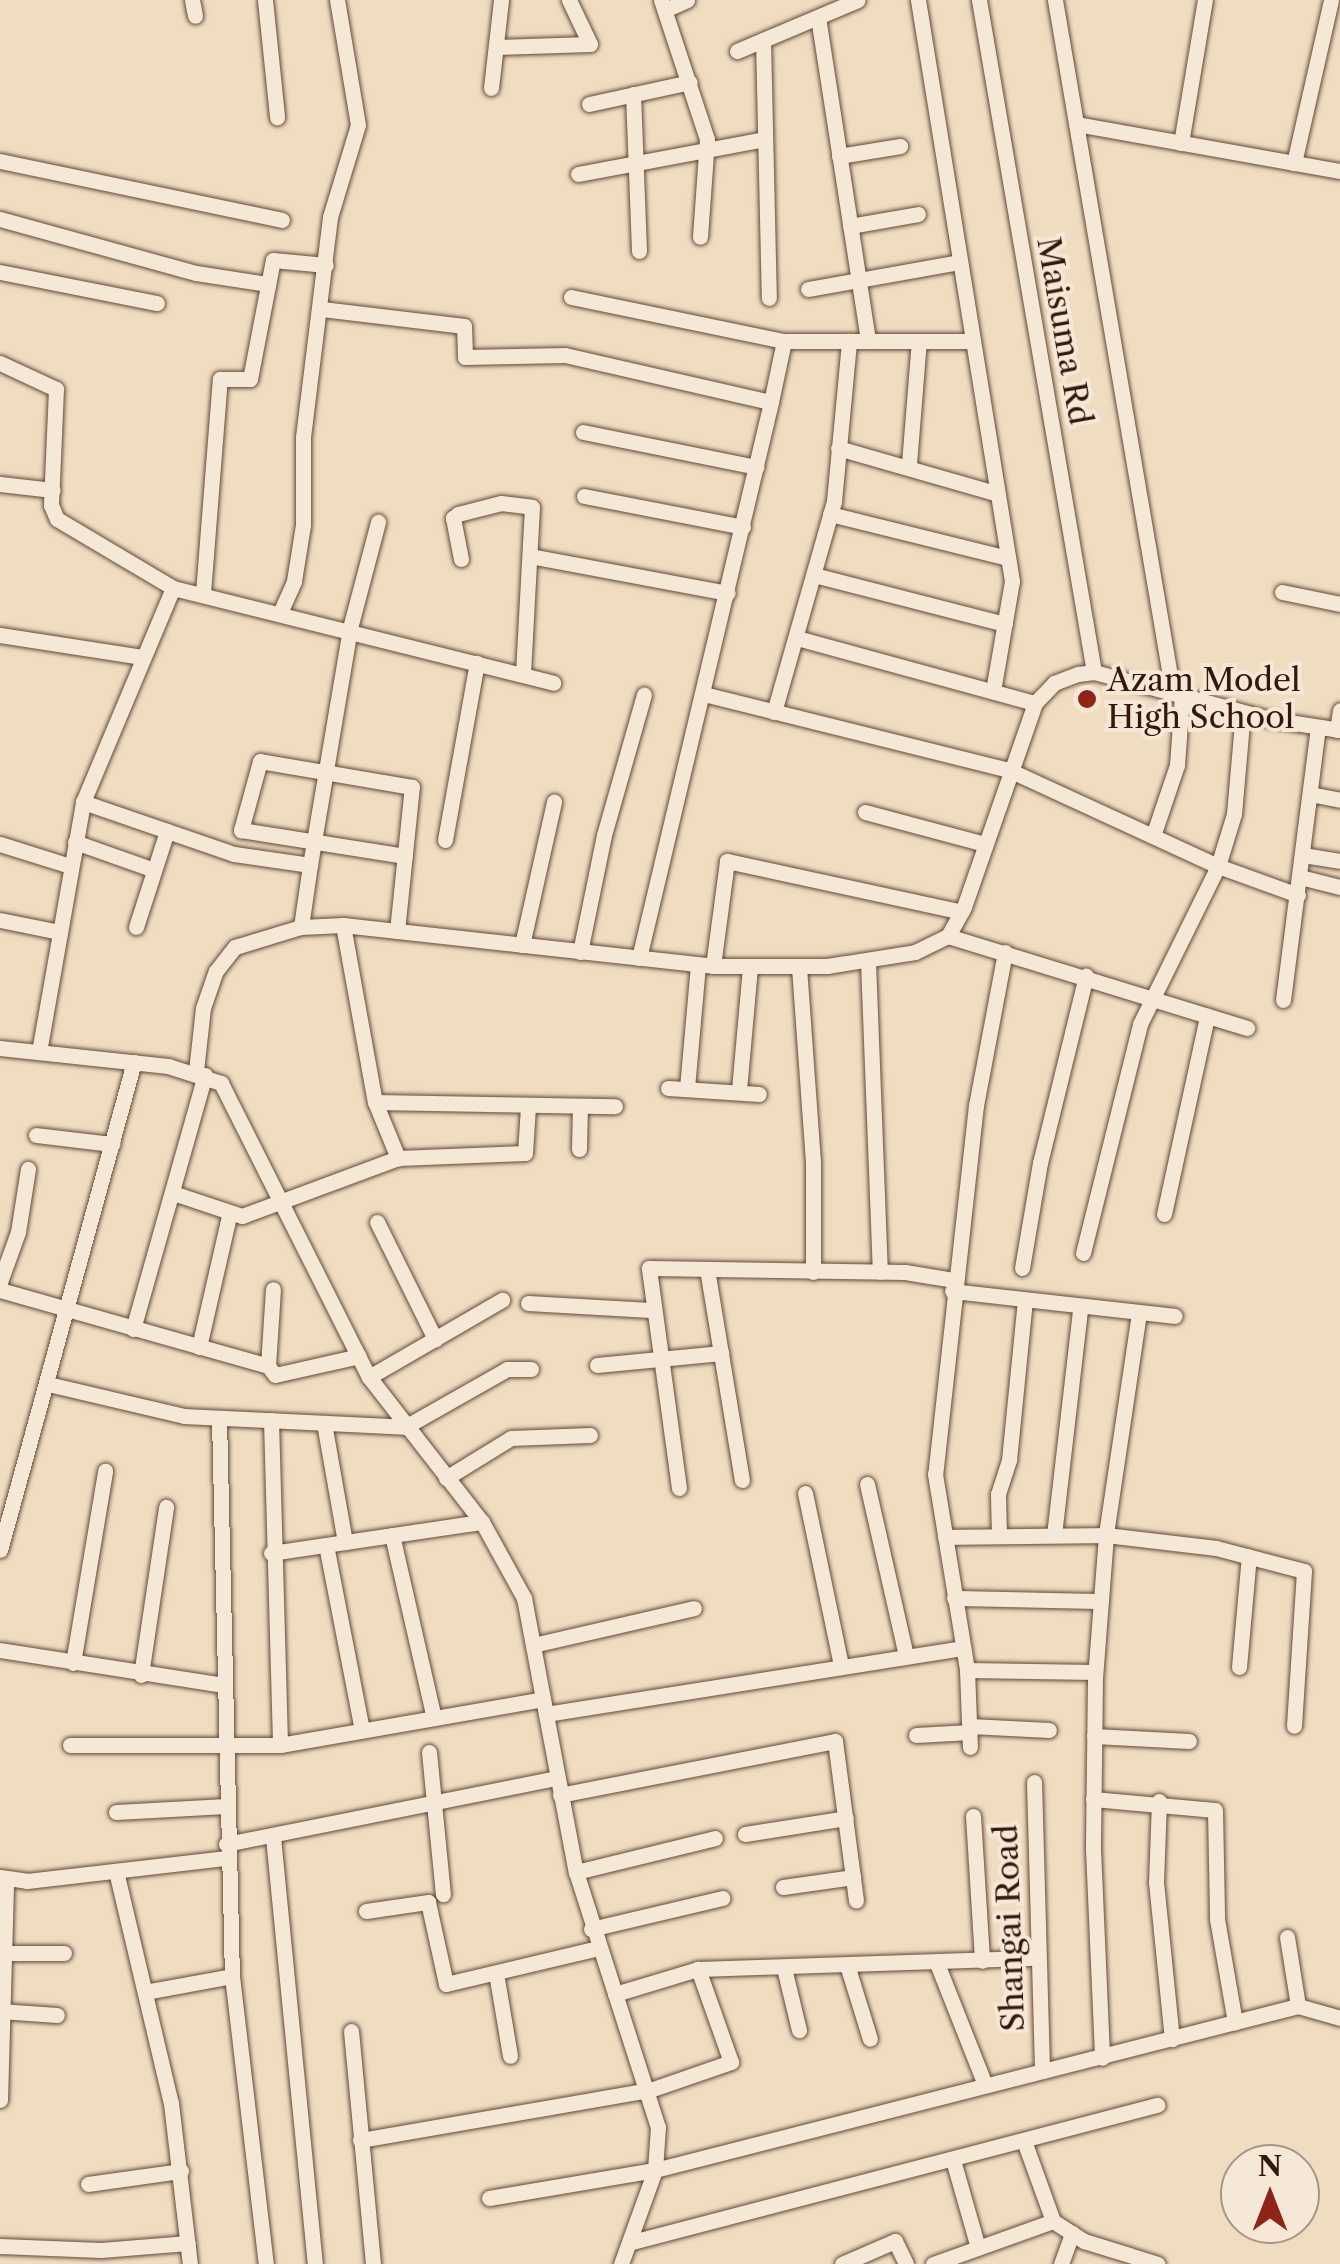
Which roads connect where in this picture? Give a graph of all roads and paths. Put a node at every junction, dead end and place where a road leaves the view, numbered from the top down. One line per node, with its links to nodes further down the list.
1 (265, 0): 21 (street)
2 (338, 0): 40 (street)
3 (501, 0): 15 (street)
4 (569, 0): 15 (street)
5 (687, 0): 11 (street)
6 (858, 0): 13 (street)
7 (918, 0): 39 (street)
8 (979, 0): 83 (street, Maisuma Rd)
9 (1055, 0): 22 (street)
10 (1204, 0): 24 (street)
11 (663, 5): 17 (street)
12 (1333, 5): 29 (street)
13 (818, 17): 14 (street); 27 (street)
14 (763, 40): 16 (street); 23 (street)
15 (496, 47): 18 (street)
16 (738, 51)
17 (690, 82): 19 (street); 26 (street)
18 (492, 88)
19 (633, 94): 20 (street); 30 (street)
20 (589, 104)
21 (277, 117)
22 (1076, 124): 24 (street); 88 (street)
23 (765, 139): 26 (street); 46 (street)
24 (1181, 143): 29 (street)
25 (900, 146): 27 (street)
26 (706, 149): 30 (street); 37 (street)
27 (840, 156): 36 (street)
28 (0, 160): 35 (street)
29 (1294, 163): 31 (street)
30 (636, 164): 32 (street); 38 (street)
31 (1340, 171)
32 (578, 174)
33 (918, 214): 36 (street)
34 (0, 219): 43 (street)
35 (282, 220)
36 (850, 226): 42 (street)
37 (700, 237)
38 (639, 251)
39 (960, 262): 42 (street); 53 (street)
40 (326, 265): 43 (street); 48 (street)
41 (0, 272): 47 (street)
42 (858, 279): 44 (street); 51 (street)
43 (268, 284): 72 (street)
44 (808, 289)
45 (570, 297): 49 (street)
46 (769, 298)
47 (157, 302)
48 (322, 308): 55 (street); 76 (street)
49 (784, 341): 50 (street); 55 (street)
50 (849, 341): 51 (street); 57 (street)
51 (868, 341): 52 (street)
52 (918, 341): 53 (street); 58 (street)
53 (973, 341): 62 (street)
54 (0, 363): 61 (street)
55 (770, 402): 59 (street)
56 (584, 432): 59 (street)
57 (838, 448): 58 (street); 64 (street)
58 (908, 464): 62 (street)
59 (756, 467): 66 (street)
60 (0, 484): 61 (street)
61 (53, 490): 71 (street)
62 (998, 494): 68 (street)
63 (584, 496): 66 (street)
64 (830, 514): 68 (street); 70 (street)
65 (378, 522): 78 (street)
66 (742, 526): 74 (street)
67 (530, 556): 69 (street); 74 (street); 84 (street)
68 (1008, 558): 77 (street)
69 (461, 559)
70 (814, 575): 77 (street); 80 (street)
71 (173, 588): 72 (street); 81 (street)
72 (203, 592): 76 (street)
73 (1282, 592): 75 (street)
74 (728, 593): 87 (street)
75 (1340, 604)
76 (280, 612): 78 (street)
77 (1004, 624): 86 (street)
78 (350, 628): 82 (street); 97 (street)
79 (0, 635): 81 (street)
80 (797, 638): 86 (street); 92 (street)
81 (142, 657): 100 (street)
82 (477, 662): 84 (street); 105 (street)
83 (1094, 672): 88 (street); 90 (street)
84 (523, 675): 85 (street)
85 (553, 684)
86 (993, 691): 90 (street)
87 (704, 694): 92 (street); 131 (street)
88 (1177, 694): 93 (street); 104 (street)
89 (644, 695): 129 (street)
90 (1035, 702): 96 (street)
91 (1340, 710): 95 (street)
92 (774, 712): 96 (street)
93 (1243, 712): 94 (street); 115 (street)
94 (1318, 727): 95 (street); 98 (street)
95 (1338, 730)
96 (1009, 770): 104 (street); 109 (street)
97 (326, 774): 107 (street); 107 (street); 111 (street)
98 (1310, 794): 99 (street); 110 (street)
99 (1340, 800)
100 (83, 802): 103 (street); 106 (street)
101 (554, 802): 128 (street)
102 (864, 812): 109 (street)
103 (166, 831): 113 (street); 116 (street)
104 (1153, 836): 115 (street)
105 (446, 840)
106 (75, 842): 114 (street); 116 (street)
107 (314, 843): 111 (street); 113 (street)
108 (0, 844): 114 (street)
109 (985, 844): 120 (street)
110 (1303, 855): 112 (street); 117 (street)
111 (405, 856): 125 (street)
112 (1340, 860)
113 (310, 865): 124 (street)
114 (70, 866): 126 (street)
115 (1218, 866): 119 (street); 137 (street)
116 (154, 870): 123 (street)
117 (1300, 877): 118 (street); 119 (street)
118 (1340, 887)
119 (1298, 895): 138 (street)
120 (962, 912): 127 (street); 133 (street)
121 (0, 920): 126 (street)
122 (343, 925): 124 (street); 125 (street); 149 (street)
123 (136, 927)
124 (301, 927): 144 (street)
125 (397, 931): 128 (street)
126 (59, 932): 142 (street)
127 (948, 936): 130 (street); 132 (street)
128 (522, 945): 129 (street)
129 (580, 952): 131 (street)
130 (1005, 952): 136 (street); 171 (street)
131 (640, 958): 133 (street)
132 (868, 962): 135 (street); 169 (street)
133 (705, 965): 134 (street); 146 (street)
134 (750, 967): 135 (street); 147 (street)
135 (799, 967): 168 (street)
136 (1086, 976): 137 (street); 166 (street)
137 (1151, 995): 139 (street); 165 (street)
138 (1283, 1000)
139 (1207, 1016): 140 (street); 160 (street)
140 (1247, 1028)
141 (0, 1048): 142 (street)
142 (39, 1052): 143 (street)
143 (134, 1062): 144 (street); 154 (street)
144 (201, 1073): 158 (street); 159 (street)
145 (668, 1088): 146 (street)
146 (686, 1088): 147 (street)
147 (740, 1090): 148 (street)
148 (758, 1094)
149 (375, 1102): 150 (street); 156 (street)
150 (528, 1106): 151 (street); 156 (street)
151 (580, 1106): 152 (street); 155 (street)
152 (616, 1106)
153 (36, 1135): 154 (street)
154 (112, 1144): 179 (street)
155 (579, 1149)
156 (398, 1158): 159 (street)
157 (28, 1169): 164 (street)
158 (173, 1193): 161 (street); 182 (street)
159 (284, 1201): 161 (street); 186 (street)
160 (1164, 1214)
161 (229, 1216): 184 (street)
162 (378, 1222): 183 (street)
163 (0, 1226): 164 (street)
164 (18, 1232): 170 (street)
165 (1084, 1253)
166 (1022, 1268)
167 (707, 1269): 168 (street); 178 (street); 185 (street)
168 (813, 1272): 169 (street)
169 (880, 1272): 171 (street)
170 (0, 1282)
171 (953, 1285): 175 (street); 210 (street)
172 (274, 1289): 188 (street)
173 (0, 1290): 179 (street)
174 (502, 1300): 183 (street)
175 (1025, 1301): 177 (street); 208 (street)
176 (528, 1302): 178 (street)
177 (1080, 1309): 180 (street); 209 (street)
178 (650, 1310): 187 (street)
179 (68, 1312): 182 (street); 192 (street)
180 (1140, 1314): 181 (street); 207 (street)
181 (1175, 1316)
182 (133, 1329): 184 (street)
183 (435, 1339): 191 (street)
184 (199, 1347): 188 (street)
185 (722, 1354): 187 (street); 200 (street)
186 (359, 1356): 188 (street); 191 (street)
187 (660, 1362): 189 (street); 202 (street)
188 (268, 1366)
189 (597, 1366)
190 (531, 1370): 196 (street)
191 (369, 1377): 196 (street)
192 (48, 1384): 193 (street); 213 (street)
193 (218, 1418): 194 (street); 229 (street)
194 (271, 1420): 195 (street); 214 (street)
195 (324, 1423): 196 (street); 211 (street)
196 (405, 1426): 199 (street)
197 (590, 1435): 199 (street)
198 (105, 1471): 223 (street)
199 (446, 1478): 205 (street)
200 (742, 1480)
201 (867, 1484): 222 (street)
202 (678, 1488)
203 (805, 1493): 224 (street)
204 (166, 1507): 228 (street)
205 (482, 1522): 206 (street); 219 (street)
206 (392, 1535): 211 (street); 231 (street)
207 (1106, 1535): 209 (street); 215 (street); 217 (street)
208 (999, 1536): 209 (street); 210 (street)
209 (1054, 1536)
210 (944, 1537): 216 (street)
211 (345, 1542): 212 (street)
212 (326, 1545): 214 (street); 234 (street)
213 (0, 1550)
214 (271, 1553): 240 (street)
215 (1249, 1556): 225 (street); 232 (street)
216 (954, 1598): 217 (street); 220 (street)
217 (1101, 1602): 227 (street)
218 (694, 1608): 219 (street)
219 (533, 1644): 230 (street)
220 (962, 1648): 222 (street); 226 (street)
221 (2, 1656): 223 (street)
222 (906, 1656): 224 (street)
223 (73, 1663): 228 (street)
224 (841, 1665): 230 (street)
225 (1239, 1666)
226 (967, 1670): 227 (street); 236 (street)
227 (1095, 1672): 237 (street)
228 (141, 1675): 229 (street)
229 (224, 1685): 241 (street)
230 (544, 1706): 231 (street); 243 (street)
231 (434, 1718): 234 (street)
232 (1294, 1726)
233 (1049, 1730): 236 (street)
234 (362, 1731): 240 (street)
235 (916, 1735): 236 (street)
236 (970, 1735)
237 (1094, 1736): 238 (street); 246 (street)
238 (1188, 1742)
239 (70, 1745): 241 (street)
240 (280, 1745): 241 (street)
241 (226, 1749): 249 (street)
242 (429, 1752): 248 (street)
243 (558, 1778): 245 (street); 248 (street)
244 (1034, 1782): 271 (street, Shangai Road)
245 (560, 1795): 252 (street); 258 (street)
246 (1093, 1799): 247 (street); 291 (street)
247 (1160, 1801): 285 (street); 289 (street)
248 (437, 1805): 254 (street); 262 (street)
249 (226, 1806): 250 (street); 256 (street)
250 (116, 1812)
251 (972, 1816): 272 (street)
252 (846, 1818): 253 (street); 259 (street)
253 (745, 1834)
254 (273, 1837): 256 (street); 312 (street)
255 (715, 1838): 258 (street)
256 (226, 1851): 257 (street); 278 (street)
257 (116, 1871): 260 (street); 279 (street)
258 (576, 1872): 266 (street)
259 (853, 1877): 261 (street); 264 (street)
260 (3, 1878): 268 (street)
261 (784, 1887)
262 (444, 1894)
263 (722, 1898): 266 (street)
264 (856, 1901)
265 (366, 1911): 277 (street)
266 (591, 1929): 269 (street)
267 (1287, 1937): 281 (street)
268 (4, 1943): 270 (street); 282 (street)
269 (598, 1948): 277 (street); 280 (street)
270 (64, 1953)
271 (1036, 1958): 272 (street); 292 (street, Shangai Road)
272 (982, 1961): 273 (street)
273 (938, 1966): 275 (street); 293 (street)
274 (784, 1968): 275 (street); 276 (street); 286 (street)
275 (848, 1968): 288 (street)
276 (698, 1969): 280 (street); 294 (street)
277 (496, 1973): 290 (street)
278 (232, 1976): 279 (street); 311 (street)
279 (145, 1992): 301 (street)
280 (615, 1994): 294 (street)
281 (1298, 2006): 284 (street); 285 (street)
282 (3, 2011): 283 (street); 295 (street)
283 (57, 2015)
284 (1340, 2018)
285 (1235, 2022): 289 (street)
286 (799, 2030)
287 (351, 2031): 297 (street)
288 (870, 2039)
289 (1172, 2039): 291 (street)
290 (510, 2056)
291 (1102, 2058): 292 (street)
292 (1042, 2071): 293 (street)
293 (985, 2085): 300 (street)
294 (650, 2090): 297 (street); 300 (street)
295 (0, 2096)
296 (1156, 2105): 298 (street)
297 (360, 2140): 313 (street)
298 (1024, 2141): 299 (street); 304 (street)
299 (953, 2160): 306 (street); 309 (street)
300 (655, 2170): 303 (street); 306 (street)
301 (181, 2171): 302 (street); 307 (street)
302 (88, 2184)
303 (490, 2198)
304 (1053, 2221): 305 (street); 309 (street)
305 (1072, 2233): 318 (street); 319 (street)
306 (632, 2242): 314 (street)
307 (188, 2244): 308 (street); 310 (street)
308 (0, 2246)
309 (978, 2248): 317 (street)
310 (190, 2264)
311 (266, 2264)
312 (315, 2264)
313 (372, 2264)
314 (621, 2264)
315 (842, 2264): 316 (street)
316 (906, 2264)
317 (933, 2264)
318 (1061, 2264)
319 (1158, 2264)

